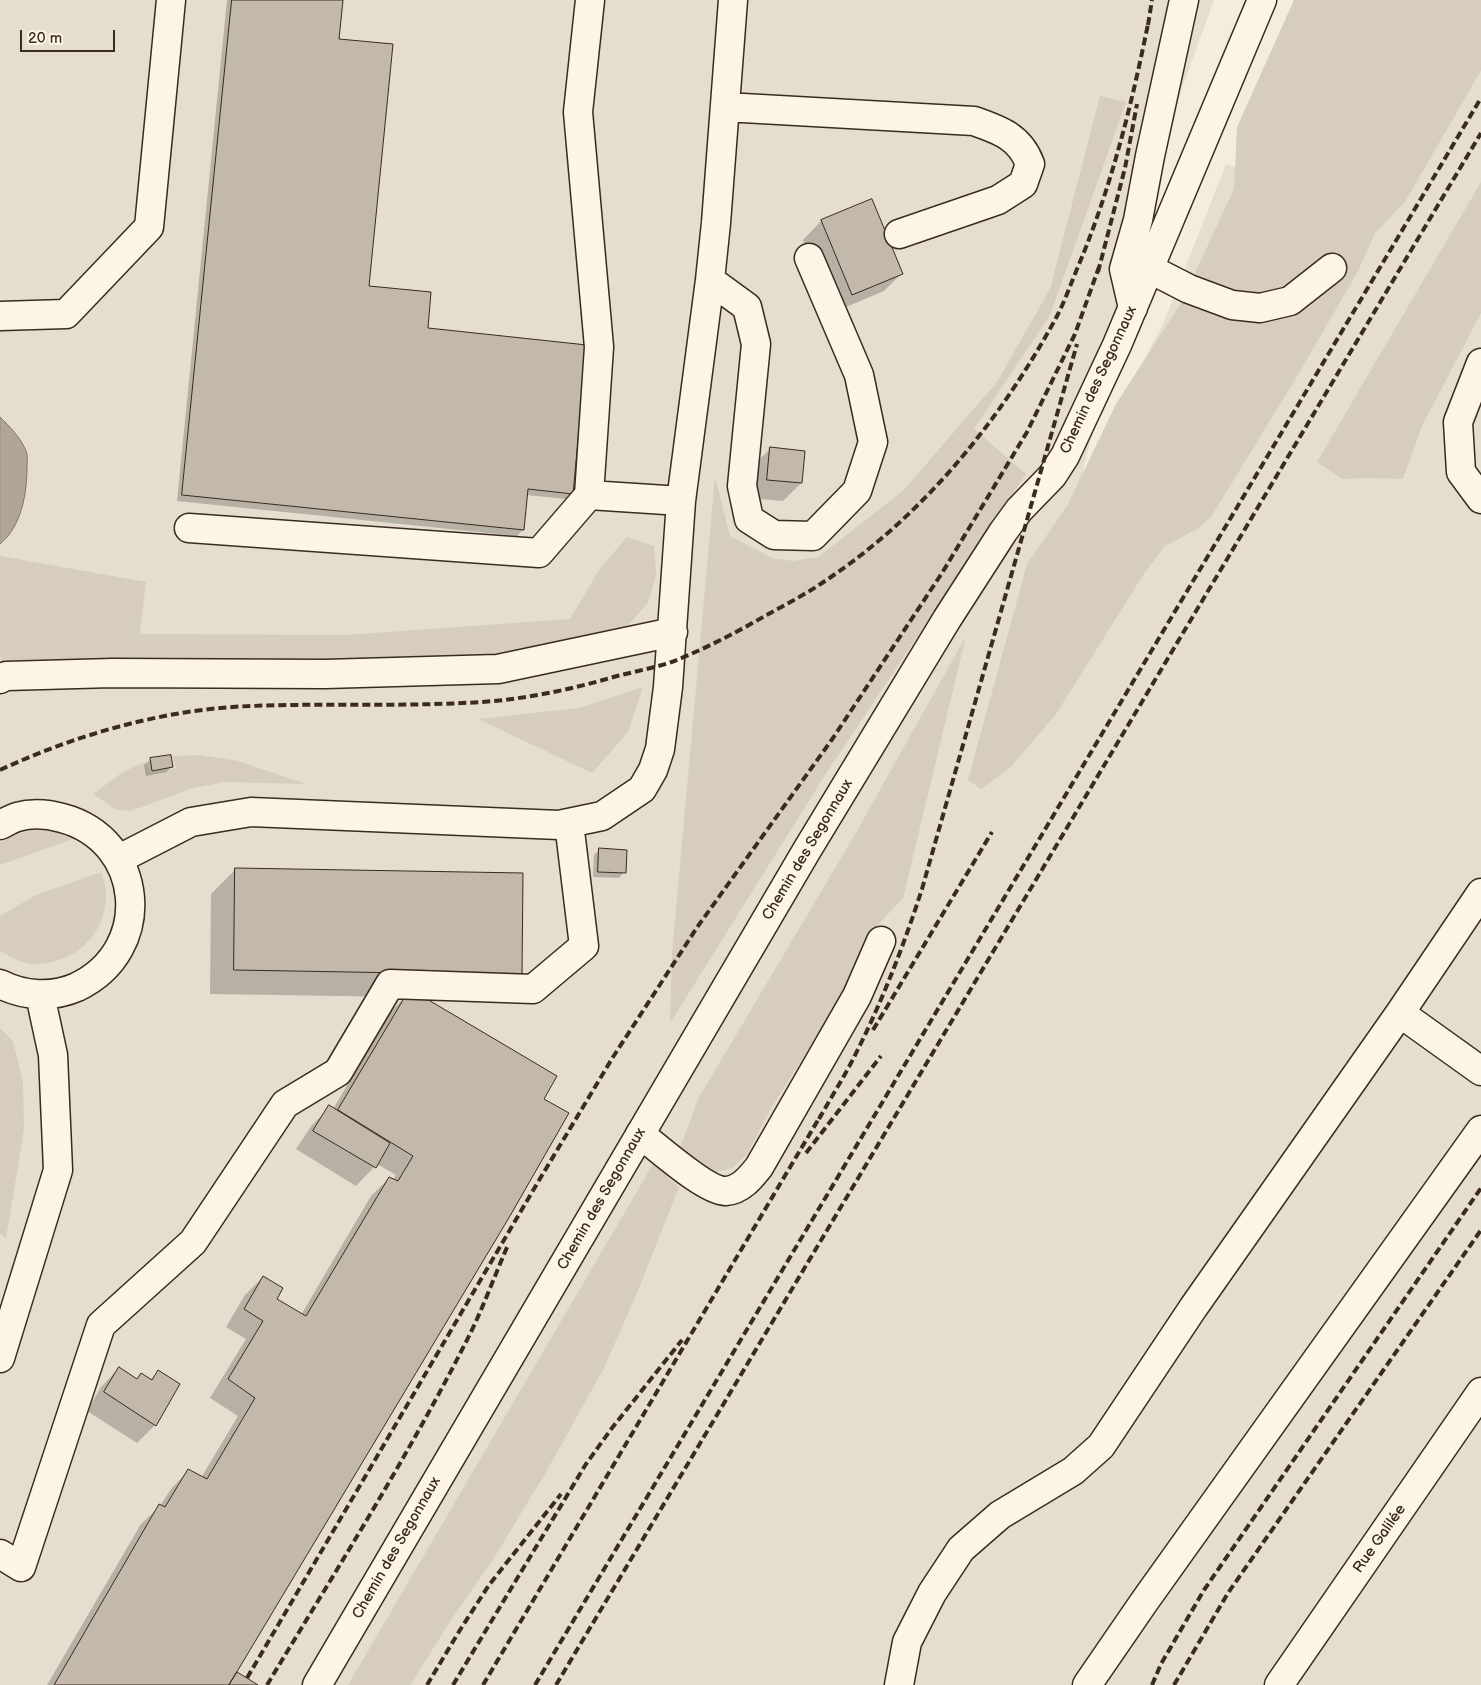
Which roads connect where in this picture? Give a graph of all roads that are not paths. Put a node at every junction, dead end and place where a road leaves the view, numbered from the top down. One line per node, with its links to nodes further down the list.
1 (171, 0): 13 (street)
2 (590, 0): 15 (street)
3 (733, 0): 6 (street)
4 (1184, 0): 12 (street)
5 (1262, 0): 10 (street, Chemin des Segonnaux)
6 (725, 107): 7 (street); 11 (street)
7 (899, 234)
8 (809, 258): 11 (street)
9 (1332, 268): 10 (street)
10 (1150, 269): 12 (street, Chemin des Segonnaux)
11 (710, 280): 17 (street)
12 (1133, 308): 31 (street, Chemin des Segonnaux)
13 (0, 316)
14 (1481, 363): 16 (street)
15 (589, 495): 17 (street); 18 (street)
16 (1481, 499)
17 (681, 501): 19 (street)
18 (189, 528)
19 (673, 632): 20 (street); 21 (street)
20 (0, 679)
21 (569, 823): 23 (street); 34 (street)
22 (0, 825): 23 (street)
23 (119, 859): 27 (street)
24 (1481, 893): 28 (street)
25 (881, 941): 31 (street)
26 (0, 984): 27 (street)
27 (40, 995): 32 (street)
28 (1400, 1013): 29 (street); 36 (street)
29 (1481, 1071)
30 (1481, 1130): 37 (street)
31 (640, 1134): 35 (street, Chemin des Segonnaux)
32 (0, 1358)
33 (1481, 1392): 38 (street, Rue Galilée)
34 (0, 1554)
35 (317, 1685)
36 (899, 1685)
37 (1087, 1685)
38 (1279, 1685)

